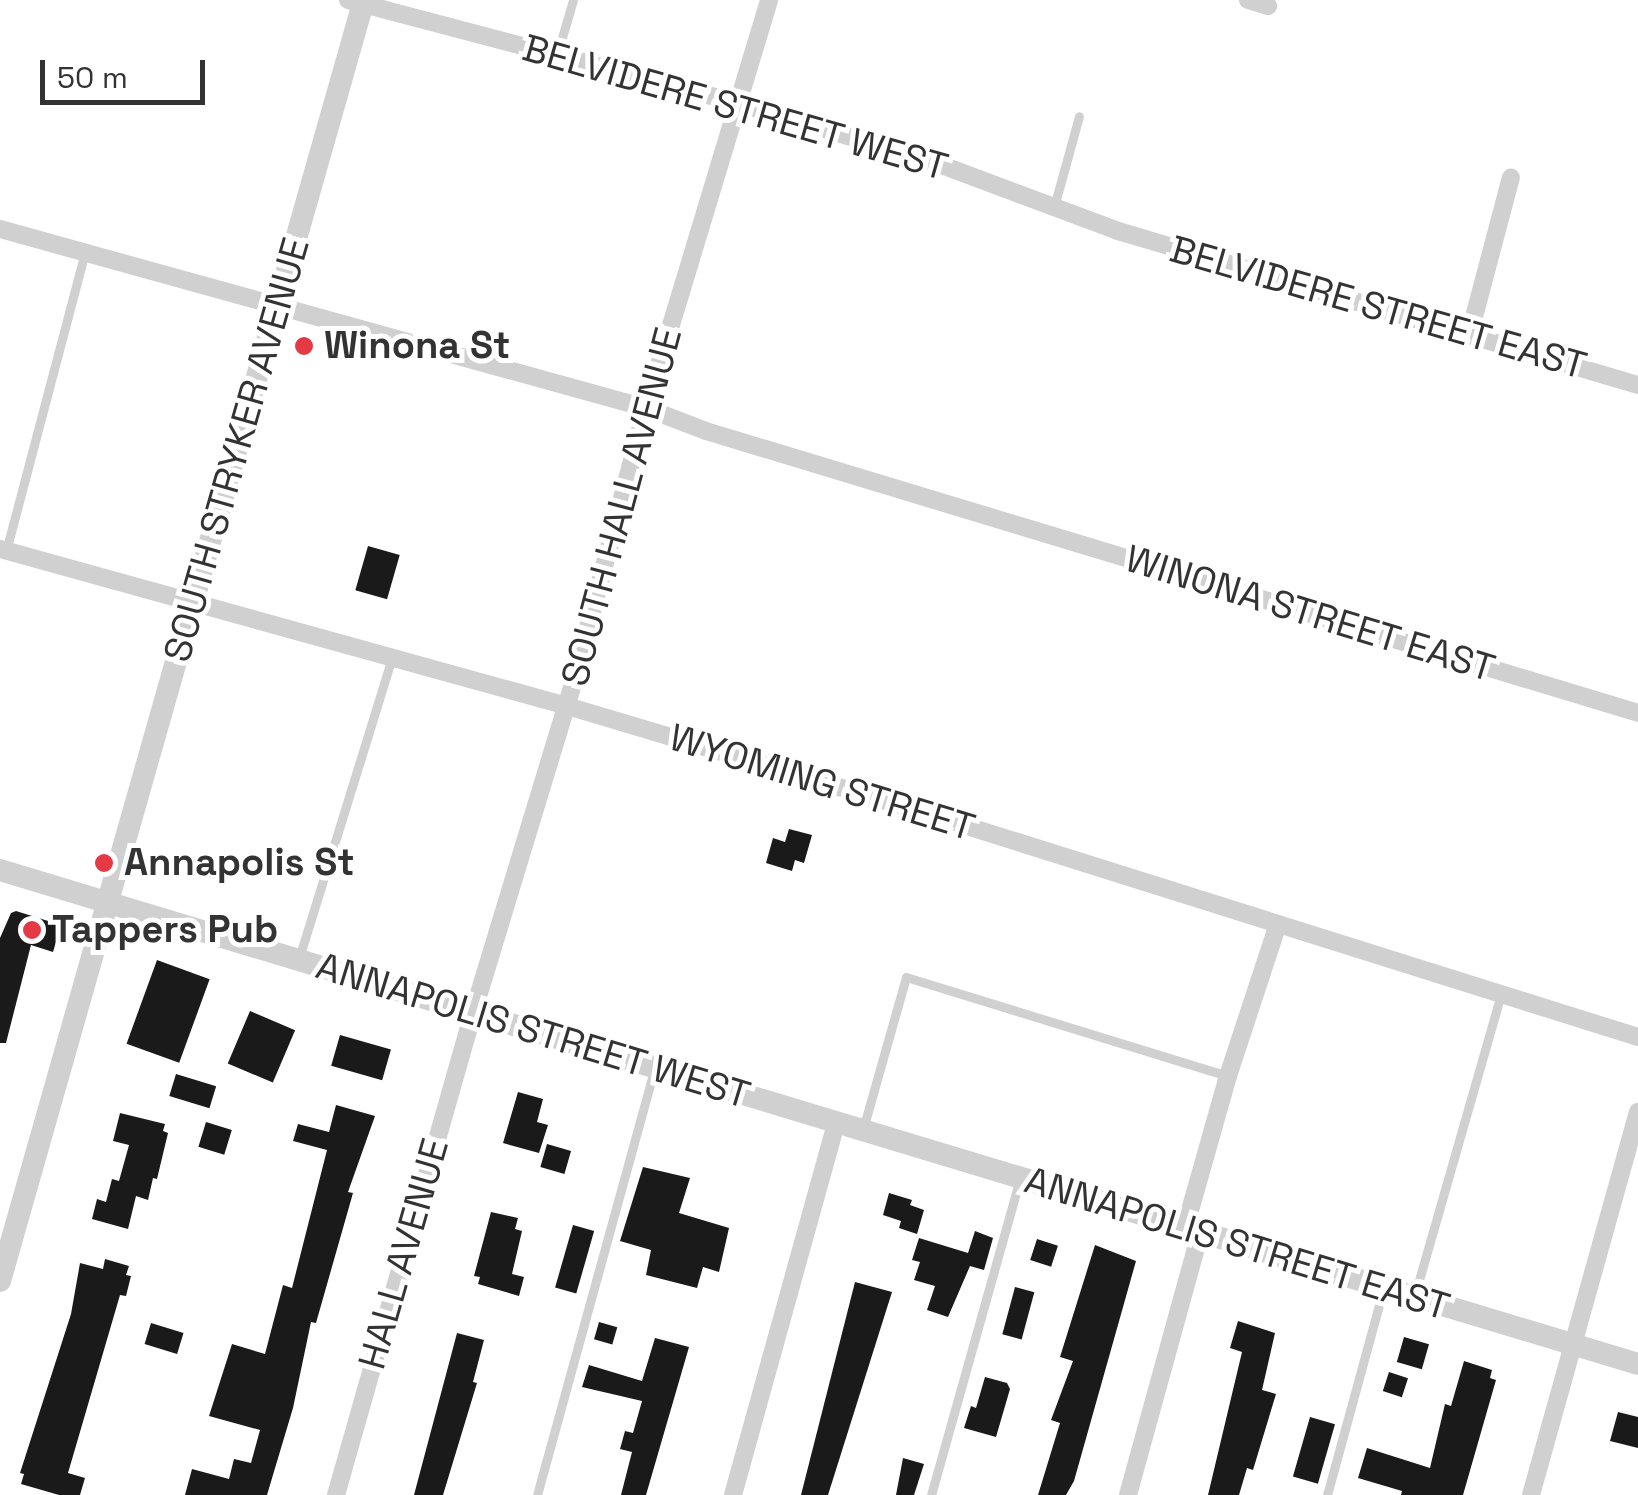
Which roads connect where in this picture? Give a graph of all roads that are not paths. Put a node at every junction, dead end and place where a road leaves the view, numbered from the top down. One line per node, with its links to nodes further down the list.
1 (572, 0): 6 (lane)
2 (769, 0): 7 (street, SOUTH HALL AVENUE)
3 (1248, 0): 5 (street)
4 (358, 1): 6 (street, BELVIDERE STREET WEST); 14 (street, SOUTH STRYKER AVENUE)
5 (1268, 6)
6 (557, 55): 7 (street, BELVIDERE STREET WEST)
7 (741, 104): 10 (street, BELVIDERE STREET WEST); 17 (street, SOUTH HALL AVENUE)
8 (1079, 116): 10 (lane)
9 (1511, 177): 15 (street)
10 (1054, 207): 12 (street, BELVIDERE STREET WEST)
11 (0, 229): 13 (street, WINONA STREET EAST)
12 (1118, 232): 15 (street, BELVIDERE STREET EAST)
13 (85, 254): 14 (street, WINONA STREET EAST); 18 (lane)
14 (278, 303): 17 (street, WINONA STREET EAST); 19 (street, SOUTH STRYKER AVENUE)
15 (1469, 336): 16 (street, BELVIDERE STREET EAST)
16 (1638, 384)
17 (646, 408): 21 (street, SOUTH HALL AVENUE); 22 (street, WINONA STREET EAST)
18 (3, 550): 19 (street, WYOMING STREET)
19 (194, 604): 20 (street, WYOMING STREET); 24 (street, SOUTH STRYKER AVENUE)
20 (392, 658): 21 (street, WYOMING STREET); 26 (lane)
21 (567, 706): 25 (street, WYOMING STREET); 28 (street, SOUTH HALL AVENUE)
22 (1638, 713)
23 (0, 870): 24 (street, ANNAPOLIS STREET WEST)
24 (107, 899): 26 (street, ANNAPOLIS STREET WEST); 37 (street, SOUTH STRYKER AVENUE)
25 (1278, 924): 27 (street, WYOMING STREET); 31 (street)
26 (299, 958): 28 (street, ANNAPOLIS STREET WEST)
27 (1500, 994): 29 (street, WYOMING STREET); 39 (lane)
28 (472, 1013): 30 (street, ANNAPOLIS STREET WEST); 42 (street, HALL AVENUE)
29 (1638, 1038)
30 (654, 1070): 33 (street, ANNAPOLIS STREET WEST); 43 (lane)
31 (1228, 1076): 34 (lane); 36 (street)
32 (1638, 1112): 40 (street)
33 (836, 1124): 34 (street, ANNAPOLIS STREET EAST); 44 (street)
34 (863, 1132): 35 (street, ANNAPOLIS STREET EAST)
35 (1020, 1179): 36 (street, ANNAPOLIS STREET EAST); 45 (lane)
36 (1192, 1231): 38 (street, ANNAPOLIS STREET EAST); 46 (street)
37 (0, 1281)
38 (1384, 1288): 39 (street, ANNAPOLIS STREET EAST); 47 (lane)
39 (1414, 1297): 40 (street, ANNAPOLIS STREET EAST)
40 (1572, 1345): 41 (street, ANNAPOLIS STREET EAST); 48 (street)
41 (1638, 1364)
42 (336, 1495)
43 (537, 1495)
44 (733, 1495)
45 (931, 1495)
46 (1128, 1495)
47 (1327, 1495)
48 (1531, 1495)

